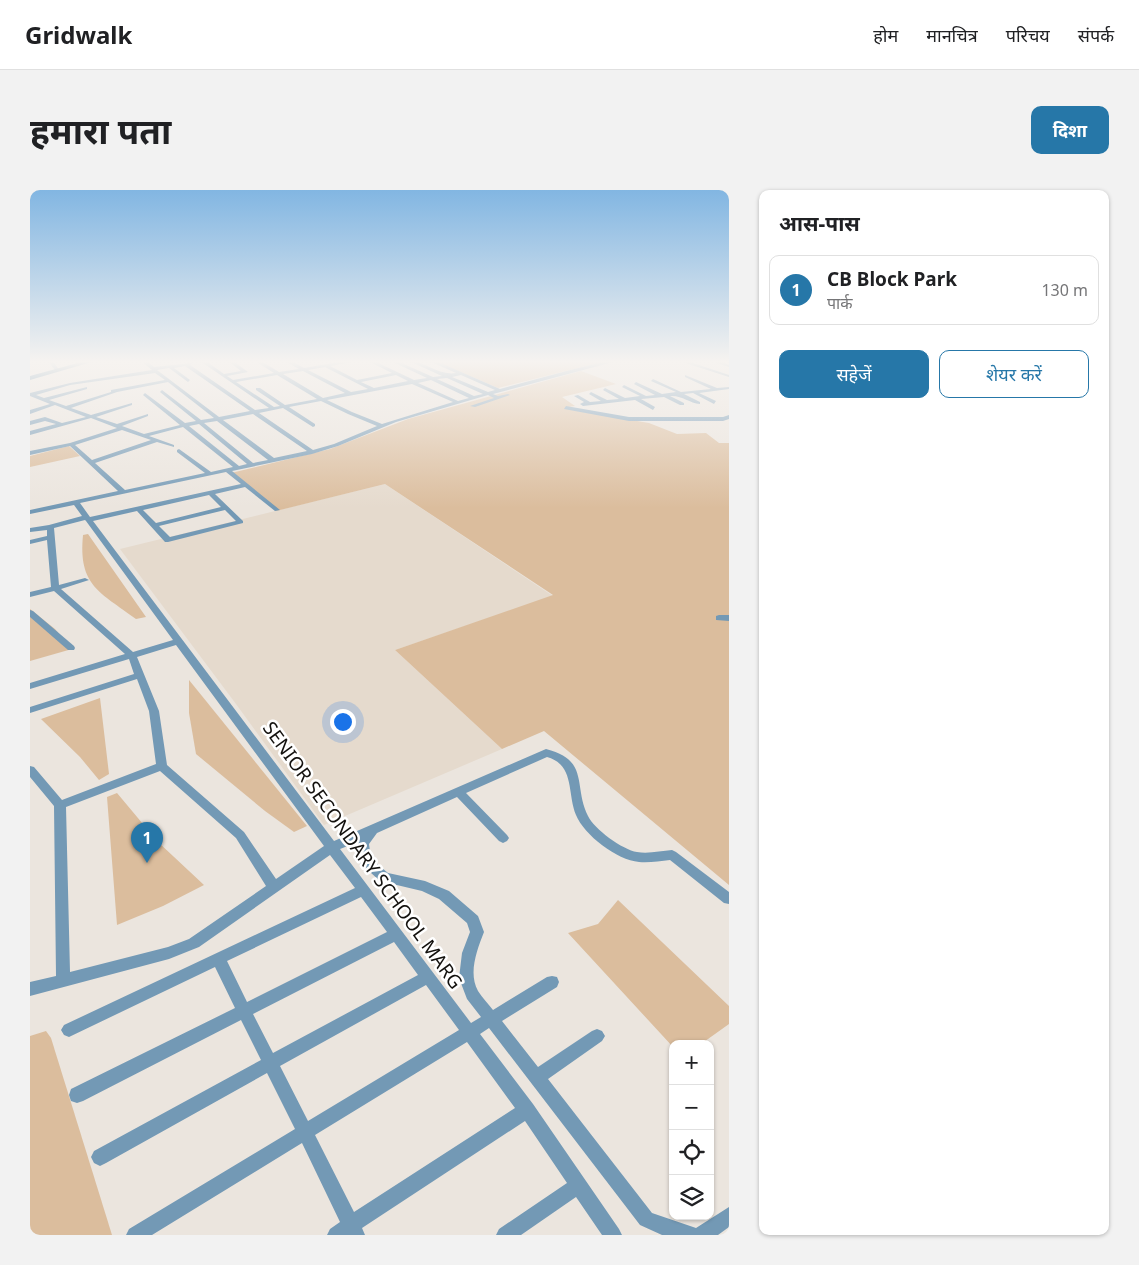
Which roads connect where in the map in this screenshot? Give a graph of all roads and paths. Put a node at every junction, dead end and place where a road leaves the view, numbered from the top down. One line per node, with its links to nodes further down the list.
1 (69, 410): 14 (street)
2 (93, 410): 14 (street)
3 (112, 410): 16 (street)
4 (165, 410): 23 (street)
5 (185, 410): 19 (street)
6 (206, 410): 17 (street)
7 (251, 410): 13 (street)
8 (269, 410): 13 (street)
9 (292, 410): 22 (street)
10 (343, 410): 24 (street)
11 (436, 410): 24 (street)
12 (576, 410): 18 (street)
13 (254, 412): 17 (street); 32 (street)
14 (81, 414): 16 (street)
15 (146, 416): 25 (street)
16 (90, 417): 21 (street); 25 (street)
17 (218, 419): 19 (street); 34 (street)
18 (727, 419)
19 (200, 422): 23 (street); 36 (street)
20 (30, 423): 21 (street)
21 (62, 424): 26 (street)
22 (313, 424)
23 (185, 425): 27 (street); 37 (street)
24 (382, 426): 32 (street)
25 (120, 427): 27 (street); 29 (street)
26 (30, 433)
27 (146, 435): 28 (street)
28 (158, 440): 30 (street); 35 (street)
29 (71, 444): 33 (street); 35 (street)
30 (172, 446)
31 (179, 451): 39 (street)
32 (312, 452): 34 (street)
33 (30, 453)
34 (272, 460): 36 (street)
35 (92, 462): 42 (street)
36 (252, 464): 37 (street)
37 (238, 468): 38 (street)
38 (227, 470): 39 (street); 41 (street)
39 (210, 474): 40 (street)
40 (158, 485): 42 (street); 45 (street)
41 (246, 485): 43 (street); 49 (street)
42 (123, 492): 46 (street)
43 (210, 493): 45 (street); 48 (street)
44 (30, 501): 50 (street)
45 (173, 501): 47 (street)
46 (76, 502): 50 (street); 51 (street, SENIOR SECONDARY SCHOOL MARG)
47 (139, 508): 51 (street); 52 (street)
48 (226, 508): 52 (street); 52 (street)
49 (277, 510)
50 (33, 511)
51 (87, 518): 53 (street); 63 (street, SENIOR SECONDARY SCHOOL MARG)
52 (154, 525)
53 (50, 527): 54 (street); 55 (street)
54 (30, 530)
55 (51, 538): 56 (street); 58 (street)
56 (30, 542)
57 (85, 580): 58 (street)
58 (55, 588): 59 (street); 65 (street)
59 (30, 595)
60 (30, 612): 64 (street)
61 (719, 618): 62 (street)
62 (729, 618)
63 (178, 641): 65 (street); 75 (street, SENIOR SECONDARY SCHOOL MARG)
64 (71, 648)
65 (132, 656): 66 (street); 67 (street)
66 (140, 675): 68 (street); 69 (street)
67 (30, 686)
68 (30, 710)
69 (162, 766): 72 (street); 76 (street)
70 (30, 770): 72 (street)
71 (459, 792): 73 (street); 74 (street); 78 (street)
72 (60, 806): 82 (street)
73 (372, 830): 75 (street); 86 (street)
74 (503, 838)
75 (332, 847): 76 (street); 77 (street, SENIOR SECONDARY SCHOOL MARG)
76 (274, 887): 82 (street)
77 (363, 890): 79 (street, SENIOR SECONDARY SCHOOL MARG); 80 (street)
78 (729, 899)
79 (396, 935): 81 (street, SENIOR SECONDARY SCHOOL MARG); 85 (street)
80 (218, 958): 85 (street); 87 (street)
81 (427, 977): 88 (street, SENIOR SECONDARY SCHOOL MARG); 90 (street)
82 (63, 981): 84 (street)
83 (552, 982): 86 (street)
84 (30, 989)
85 (244, 1010): 90 (street); 92 (street)
86 (492, 1018): 88 (street); 91 (street)
87 (69, 1030)
88 (470, 1033): 93 (street, SENIOR SECONDARY SCHOOL MARG); 94 (street)
89 (597, 1036): 91 (street)
90 (271, 1064): 94 (street); 95 (street)
91 (537, 1077): 102 (street)
92 (78, 1096)
93 (526, 1110): 96 (street, SENIOR SECONDARY SCHOOL MARG); 98 (street)
94 (305, 1132): 98 (street); 99 (street)
95 (100, 1157)
96 (579, 1185): 100 (street); 101 (street, SENIOR SECONDARY SCHOOL MARG)
97 (729, 1216): 103 (street)
98 (348, 1232)
99 (135, 1235)
100 (504, 1235)
101 (613, 1235)
102 (690, 1235)
103 (702, 1235)

